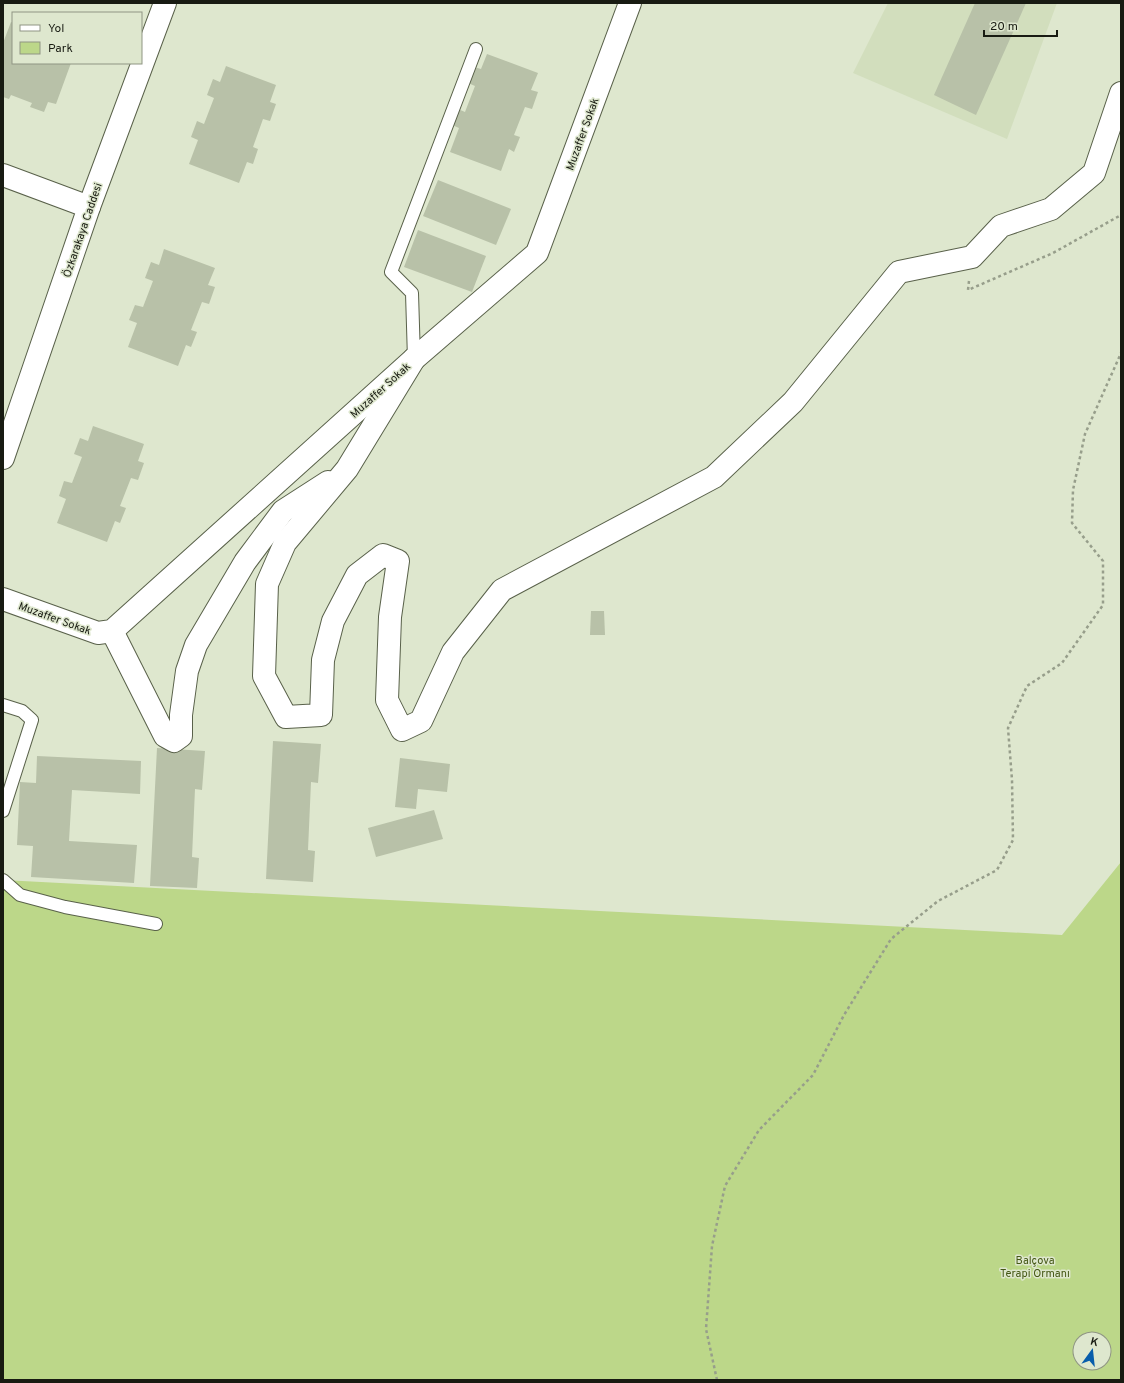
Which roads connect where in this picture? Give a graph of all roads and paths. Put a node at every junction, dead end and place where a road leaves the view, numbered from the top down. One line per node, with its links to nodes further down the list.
1 (165, 3): 6 (street, Özkarakaya Caddesi)
2 (630, 3): 10 (street, Muzaffer Sokak)
3 (476, 49): 10 (lane)
4 (1121, 94): 8 (street)
5 (3, 175): 6 (street)
6 (90, 207): 11 (street, Özkarakaya Caddesi)
7 (1121, 215): 8 (path)
8 (972, 257): 12 (street)
9 (1121, 353): 19 (path)
10 (414, 359): 12 (street); 14 (street, Muzaffer Sokak)
11 (3, 458)
12 (347, 469): 14 (street)
13 (3, 599): 14 (street, Muzaffer Sokak)
14 (112, 631)
15 (3, 705): 16 (lane)
16 (3, 811)
17 (3, 880): 18 (lane)
18 (156, 924)
19 (716, 1380)

